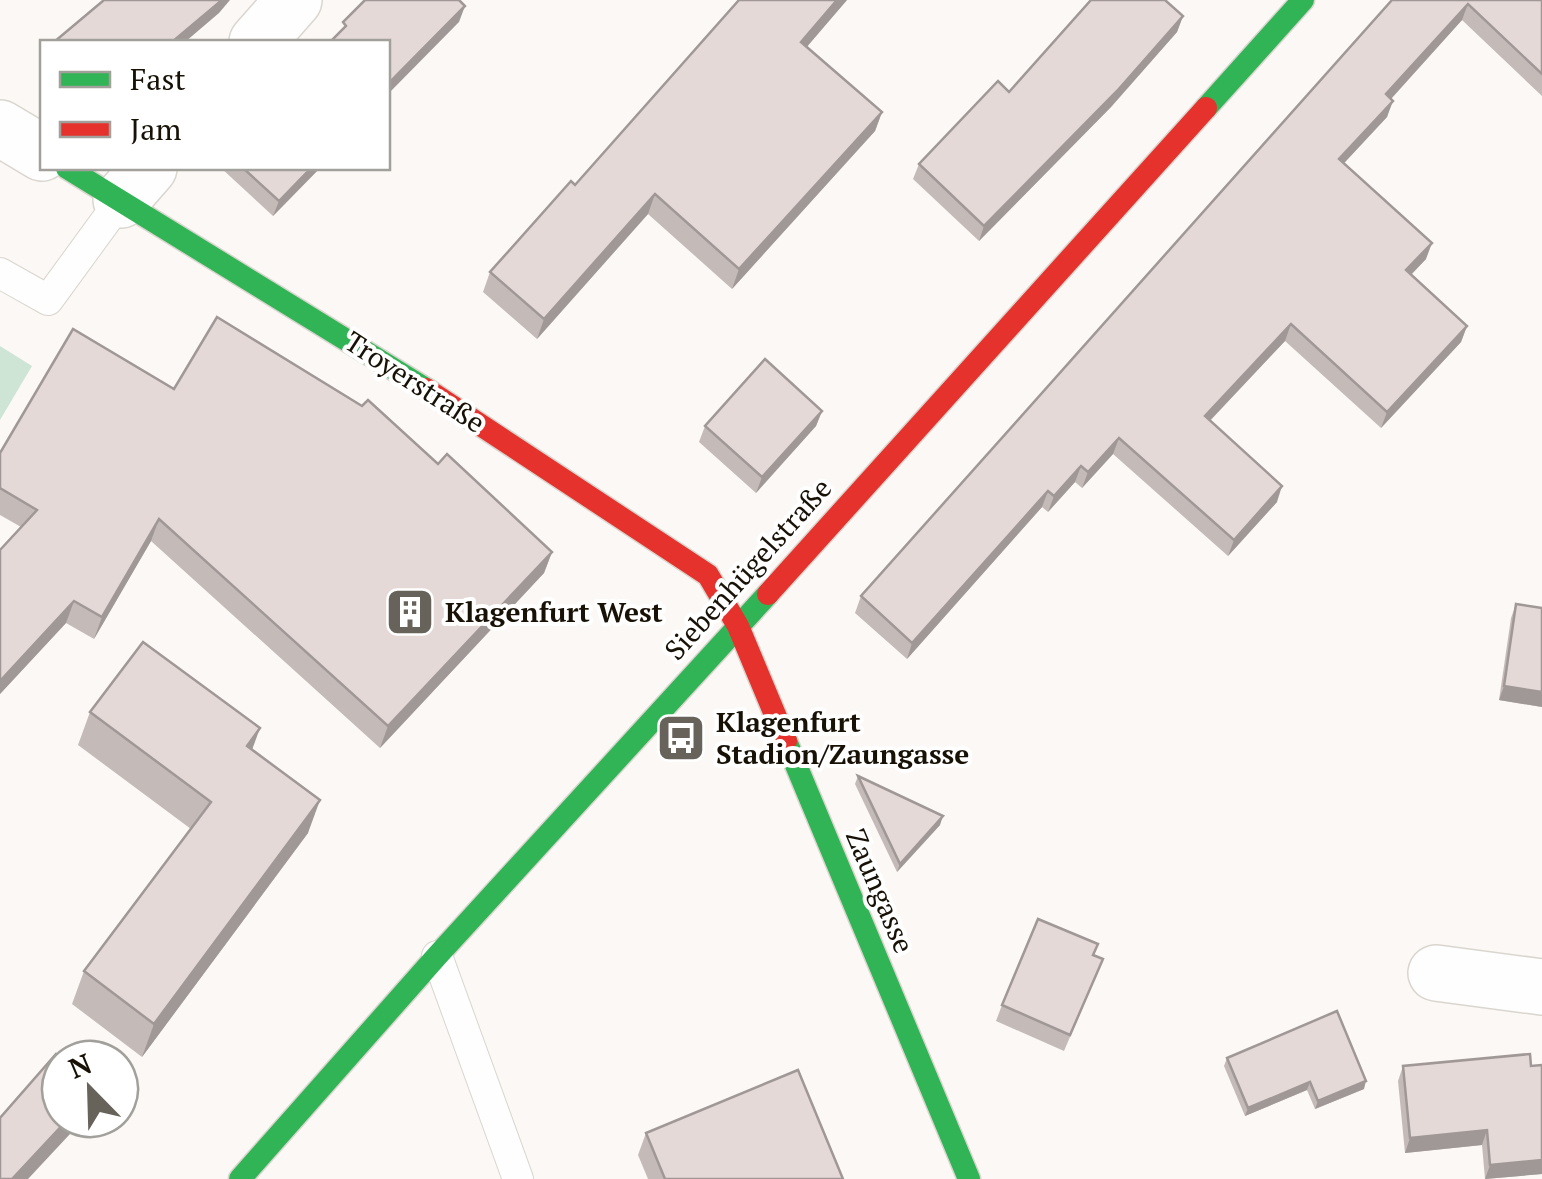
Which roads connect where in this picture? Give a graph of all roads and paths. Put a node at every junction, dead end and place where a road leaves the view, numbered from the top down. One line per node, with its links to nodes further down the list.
1 (294, 0): 3 (street)
2 (1302, 0): 9 (street, Siebenhügelstraße)
3 (259, 40)
4 (0, 128): 5 (street)
5 (40, 152)
6 (76, 170): 7 (street, Troyerstraße)
7 (135, 184): 8 (lane); 9 (street, Troyerstraße)
8 (0, 273)
9 (738, 626): 10 (street, Siebenhügelstraße); 15 (street, Zaungasse)
10 (437, 956): 13 (street, Siebenhügelstraße); 14 (lane)
11 (1436, 973): 12 (street)
12 (1542, 986)
13 (240, 1179)
14 (518, 1179)
15 (968, 1179)

